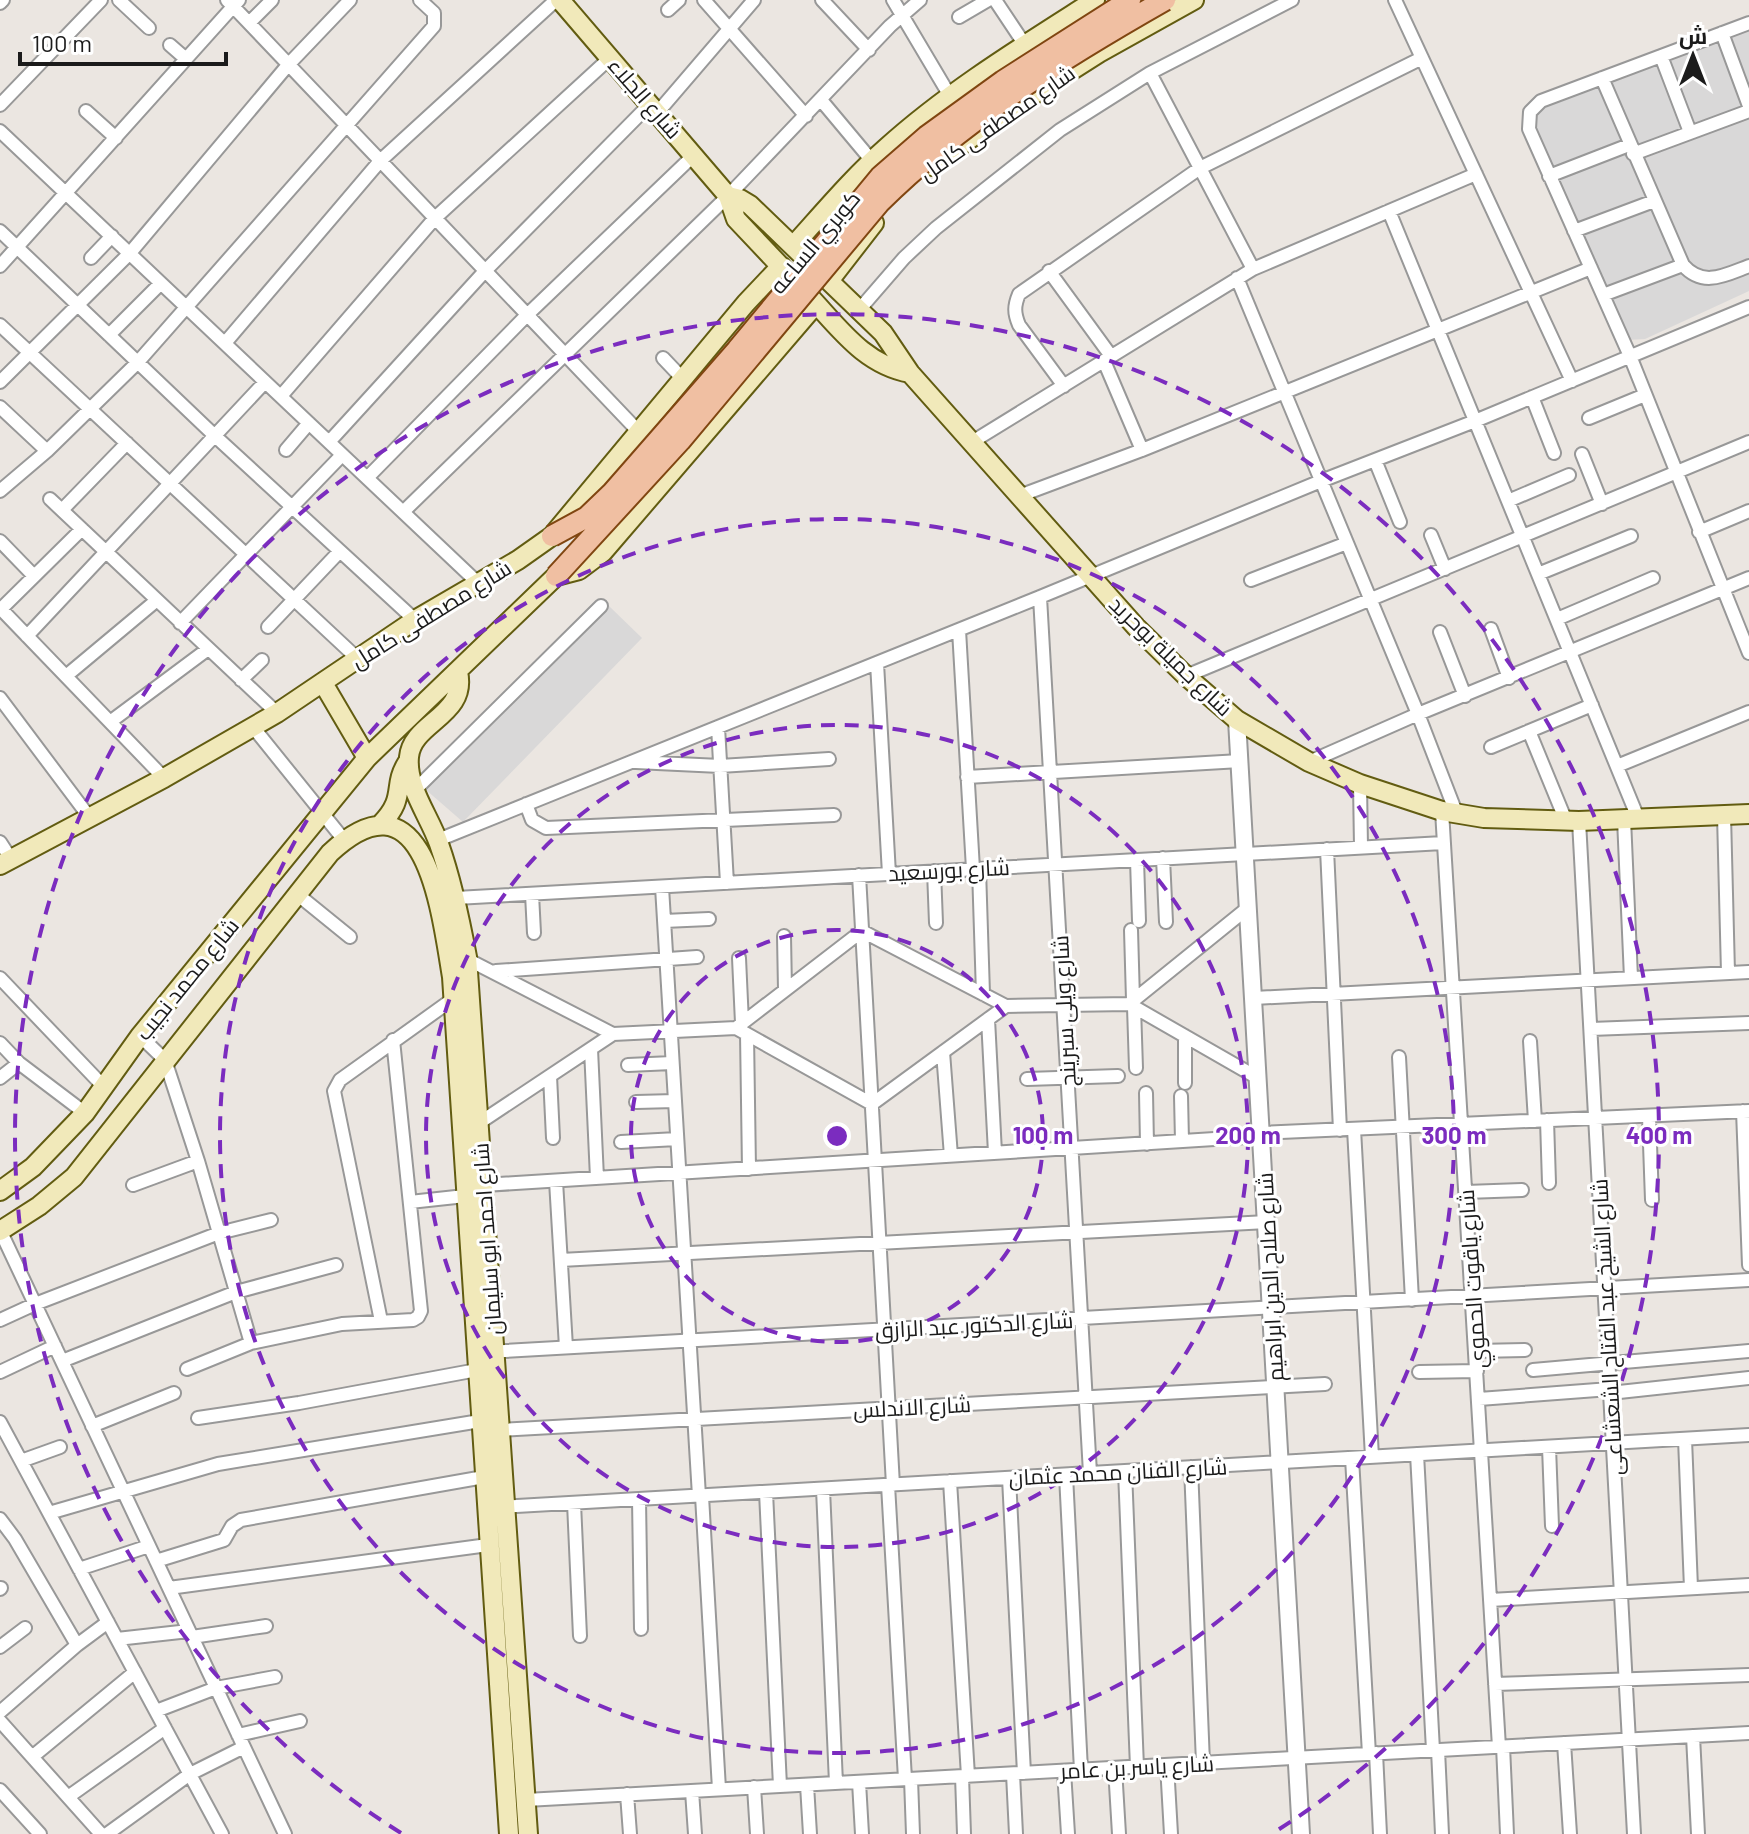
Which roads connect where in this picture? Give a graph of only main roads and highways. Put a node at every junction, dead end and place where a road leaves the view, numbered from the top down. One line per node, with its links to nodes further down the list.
1 (558, 0): 8 (main road, شارع الجلاء)
2 (1095, 0): 6 (main road, شارع مصطفى كامل)
3 (1130, 0): 14 (main road, كوبري الساعه, bridge)
4 (1165, 0): 15 (main road, كوبري الساعه, bridge)
5 (1194, 0): 7 (main road, شارع مصطفى كامل)
6 (910, 127): 7 (main road); 9 (main road, شارع مصطفى كامل)
7 (938, 161): 11 (main road, شارع مصطفى كامل)
8 (728, 196): 9 (main road, شارع الجلاء); 10 (main road, شارع الجلاء)
9 (793, 246): 11 (main road, شارع الجلاء)
10 (781, 266): 12 (main road, شارع الجلاء); 14 (main road, شارع مصطفى كامل)
11 (829, 281): 13 (main road, شارع الجلاء)
12 (816, 304): 13 (main road, شارع الجلاء); 15 (main road, شارع مصطفى كامل)
13 (910, 373): 20 (main road, شارع جميلة بوحريد)
14 (552, 536): 17 (main road, شارع مصطفى كامل)
15 (556, 576): 16 (main road, شارع مصطفى كامل)
16 (458, 672): 18 (main road, شارع مصطفى كامل); 19 (main road)
17 (323, 683): 18 (main road); 22 (main road, شارع مصطفى كامل)
18 (367, 758): 23 (main road, شارع محمد نجيب)
19 (409, 761): 21 (main road); 25 (main road, شارع احمد ابو سليمان)
20 (1749, 814)
21 (381, 824): 24 (main road, شارع محمد نجيب); 25 (main road, شارع احمد ابو سليمان)
22 (5, 862)
23 (0, 1191)
24 (0, 1231)
25 (514, 1769): 26 (main road, شارع احمد ابو سليمان); 27 (main road, شارع احمد ابو سليمان)
26 (509, 1834)
27 (528, 1834)

